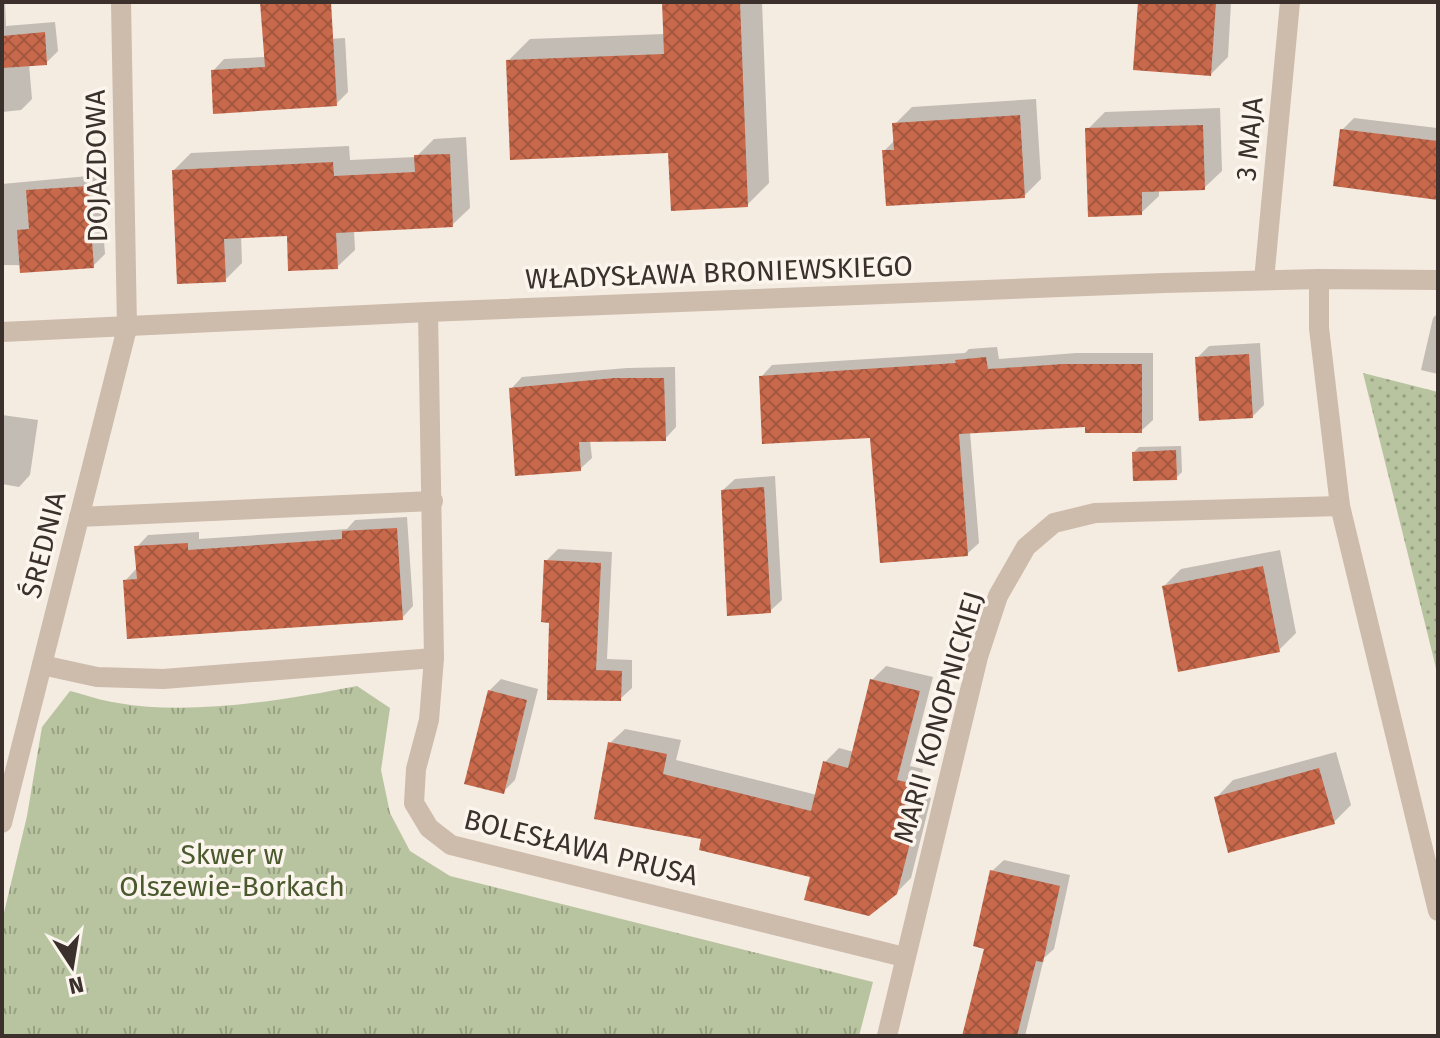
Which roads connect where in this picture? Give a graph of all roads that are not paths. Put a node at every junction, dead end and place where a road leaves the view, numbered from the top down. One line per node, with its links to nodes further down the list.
1 (121, 2): 7 (street, DOJAZDOWA)
2 (1290, 2): 4 (street, 3 MAJA)
3 (1319, 279): 4 (street, WŁADYSŁAWA BRONIEWSKIEGO); 5 (street, WŁADYSŁAWA BRONIEWSKIEGO); 10 (street)
4 (1264, 280): 6 (street, WŁADYSŁAWA BRONIEWSKIEGO)
5 (1438, 280)
6 (428, 312): 7 (street, WŁADYSŁAWA BRONIEWSKIEGO); 9 (street, BOLESŁAWA PRUSA)
7 (127, 328): 8 (street, WŁADYSŁAWA BRONIEWSKIEGO); 11 (street, ŚREDNIA)
8 (2, 332)
9 (433, 501): 11 (street); 12 (street, BOLESŁAWA PRUSA)
10 (1340, 506): 15 (street); 16 (street, MARII KONOPNICKIEJ)
11 (79, 517): 13 (street, ŚREDNIA)
12 (434, 658): 13 (street); 16 (street, BOLESŁAWA PRUSA)
13 (42, 665): 14 (street, ŚREDNIA)
14 (2, 823)
15 (1438, 911)
16 (904, 957): 17 (street, MARII KONOPNICKIEJ)
17 (887, 1036)

